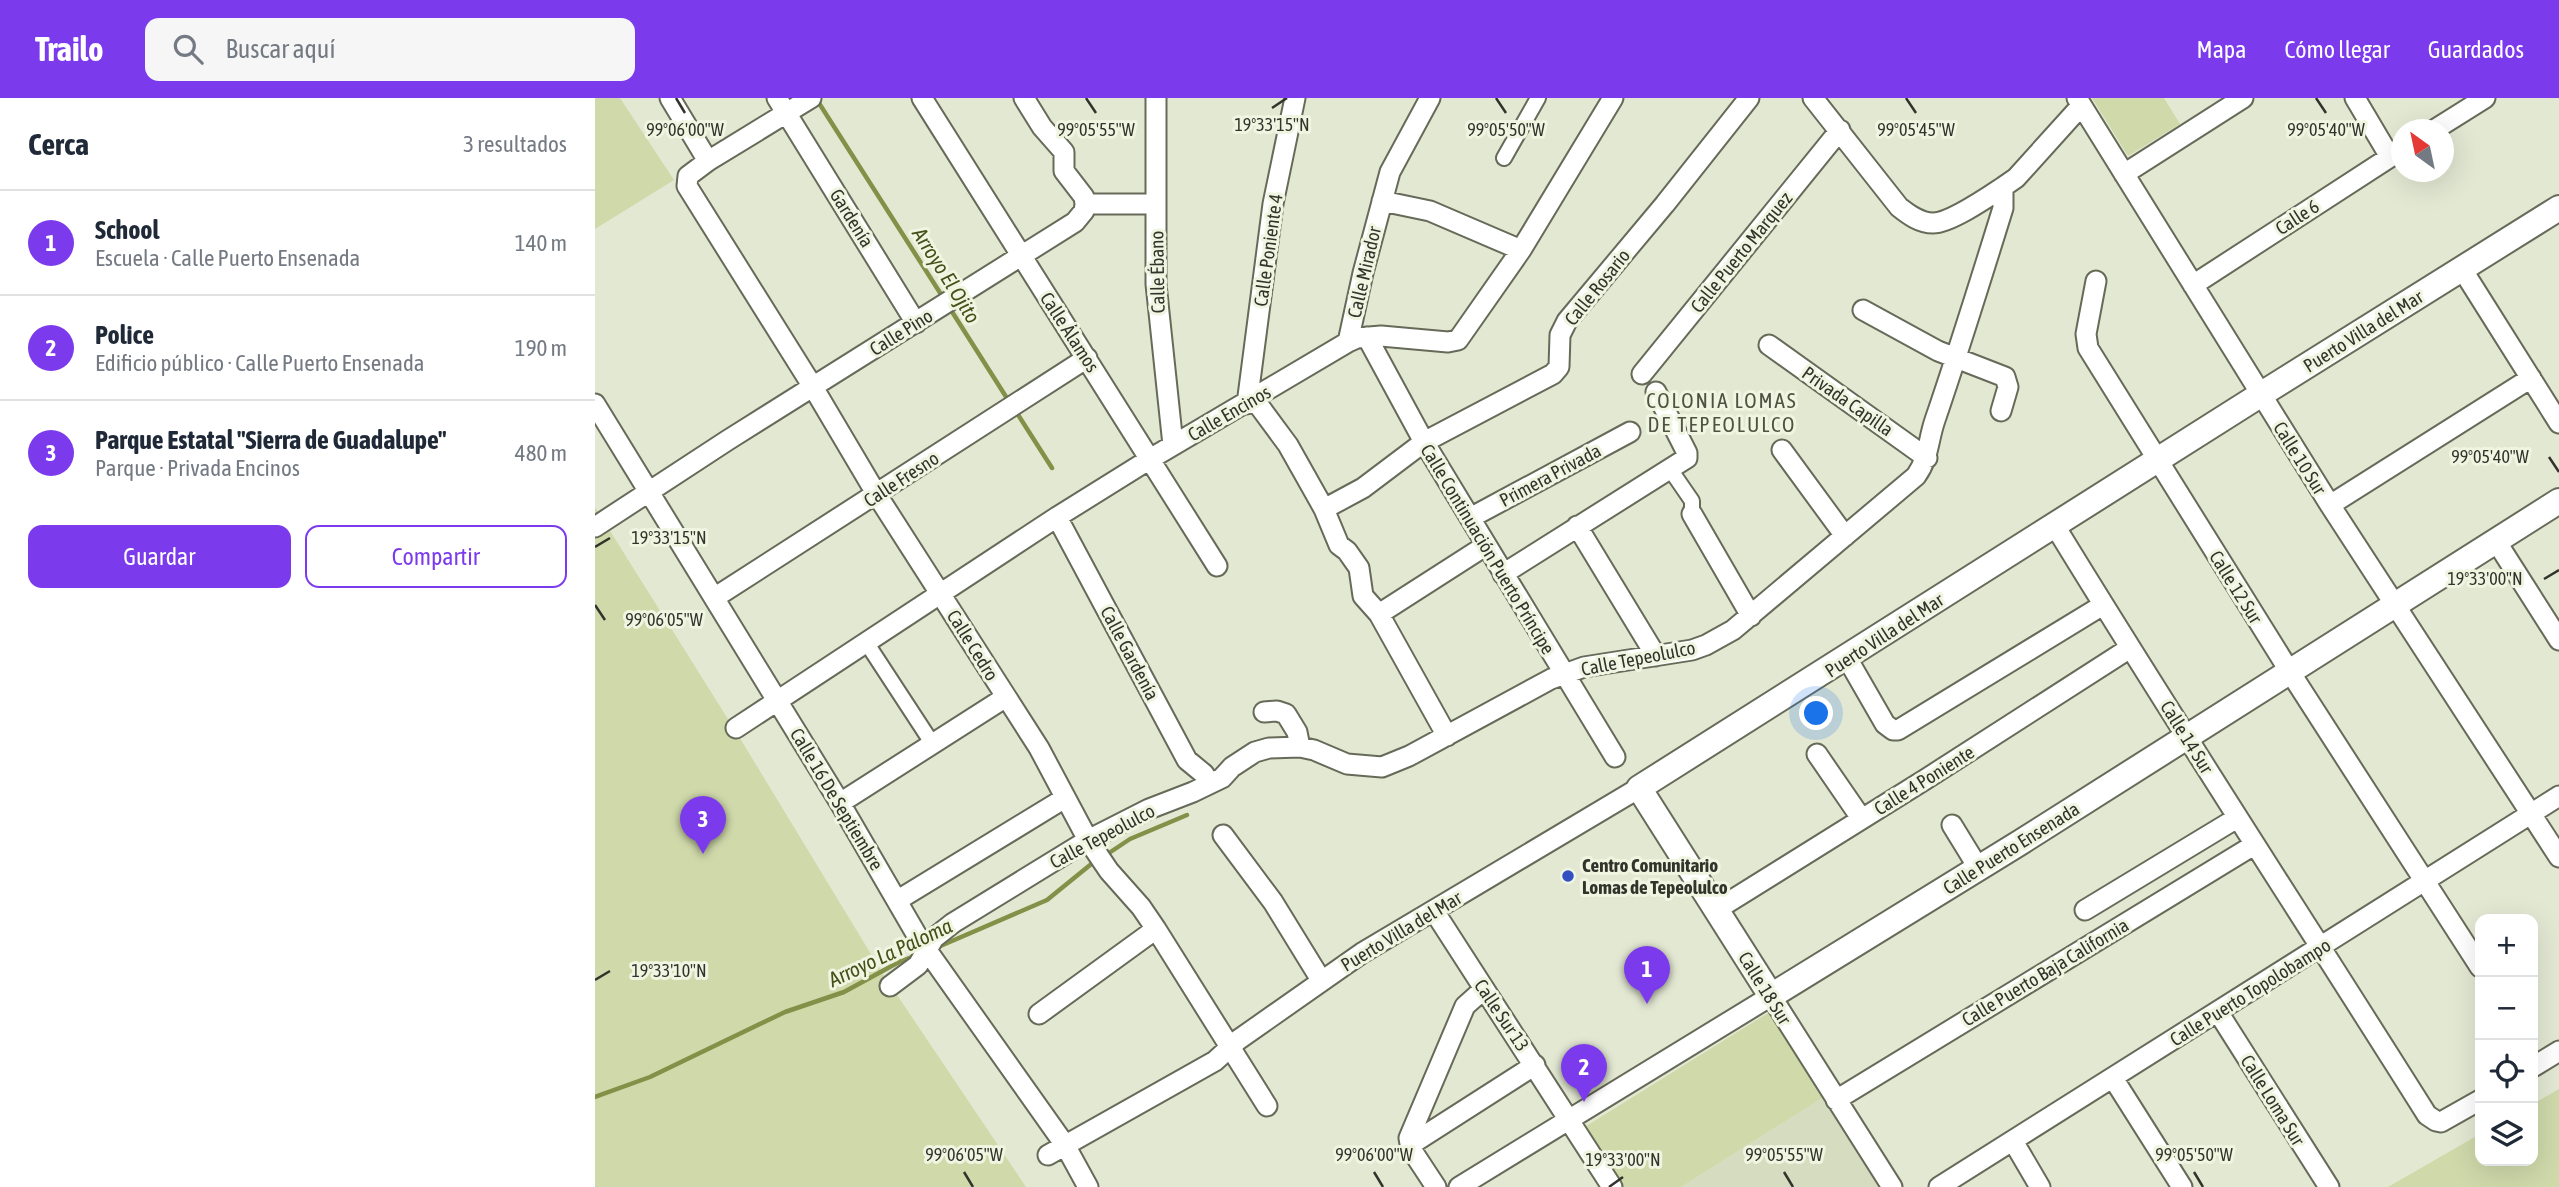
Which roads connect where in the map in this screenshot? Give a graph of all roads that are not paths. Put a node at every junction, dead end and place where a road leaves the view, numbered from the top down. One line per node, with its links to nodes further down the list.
1 (670, 98): 22 (street)
2 (811, 98): 16 (street)
3 (922, 98): 30 (street, Calle Álamos)
4 (1024, 98): 26 (street)
5 (1156, 98): 27 (street, Calle Ébano)
6 (1295, 98): 46 (street, Calle Poniente 4)
7 (1430, 98): 25 (street, Calle Mirador)
8 (1538, 98): 21 (street)
9 (1613, 98): 29 (street, Calle Encinos)
10 (1749, 98): 51 (street, Calle Rosario)
11 (1814, 98): 18 (street)
12 (2243, 98): 23 (street)
13 (2355, 98): 19 (street)
14 (2485, 98): 17 (street)
15 (2079, 102): 23 (street, Calle 10 Sur); 24 (street)
16 (782, 105): 22 (street); 35 (street, Gardenía)
17 (2452, 119)
18 (1840, 130): 24 (street); 41 (street, Calle Puerto Marquez)
19 (2391, 148)
20 (2391, 157): 33 (street, Calle 6)
21 (1504, 158)
22 (708, 161): 43 (street, Calle Cedro)
23 (2124, 174): 33 (street, Calle 10 Sur)
24 (2003, 187): 40 (street, Calle Tepeolulco)
25 (1382, 201): 29 (street, Calle Mirador); 37 (street, Calle Mirador)
26 (1086, 204): 27 (street); 30 (street, Calle Pino)
27 (1156, 204): 52 (street, Calle Ébano)
28 (2559, 208): 31 (street, Puerto Villa del Mar)
29 (1521, 250): 36 (street, Calle Encinos)
30 (1020, 257): 35 (street, Calle Pino); 39 (street, Calle Álamos)
31 (2462, 269): 42 (street); 45 (street, Puerto Villa del Mar)
32 (2096, 281): 56 (street, Calle 12 Sur)
33 (2193, 285): 45 (street, Calle 10 Sur)
34 (1863, 310): 40 (street)
35 (916, 323): 43 (street, Calle Pino)
36 (1367, 337): 37 (street, Calle Encinos); 51 (street, Calle Continuación Puerto Príncipe)
37 (1348, 342): 46 (street, Calle Encinos)
38 (1769, 345): 54 (street, Privada Capilla)
39 (1087, 358): 55 (street, Calle Álamos); 59 (street, Calle Fresno)
40 (1957, 359): 48 (street); 54 (street, Calle Tepeolulco)
41 (1642, 373)
42 (2531, 379): 49 (street); 61 (street)
43 (813, 387): 58 (street, Calle Pino); 59 (street, Calle Cedro)
44 (1656, 392): 57 (street)
45 (2260, 394): 56 (street, Puerto Villa del Mar); 61 (street, Calle 10 Sur)
46 (1250, 402): 52 (street, Calle Encinos); 62 (street)
47 (595, 404): 58 (street, Calle 16 De Septiembre)
48 (2001, 411)
49 (2559, 423)
50 (1630, 432): 65 (street, Primera Privada)
51 (1424, 442): 62 (street, Calle Rosario); 65 (street, Calle Continuación Puerto Príncipe)
52 (1173, 445): 55 (street, Calle Encinos)
53 (1782, 450): 69 (street)
54 (1927, 458): 69 (street, Calle Tepeolulco)
55 (1150, 459): 64 (street, Calle Encinos); 72 (street, Calle Álamos)
56 (2157, 460): 67 (street, Puerto Villa del Mar); 85 (street, Calle 12 Sur)
57 (1670, 469): 63 (street); 66 (street)
58 (649, 490): 68 (street, Calle Pino); 75 (street, Calle 16 De Septiembre)
59 (877, 495): 74 (street, Calle Cedro); 75 (street, Calle Fresno)
60 (2559, 501): 70 (street, Calle Puerto Ensenada)
61 (2330, 505): 76 (street, Calle 10 Sur)
62 (1324, 509): 78 (street)
63 (1692, 514): 79 (street)
64 (1057, 517): 74 (street, Calle Encinos); 97 (street, Calle Gardenía)
65 (1470, 518): 71 (street, Calle Continuación Puerto Príncipe)
66 (1577, 526): 73 (street); 83 (street)
67 (2055, 526): 77 (street, Calle 14 Sur); 84 (street, Puerto Villa del Mar)
68 (595, 527)
69 (1845, 536): 79 (street, Calle Tepeolulco)
70 (2496, 541): 76 (street, Calle Puerto Ensenada); 80 (street)
71 (1485, 546): 73 (street, Calle Continuación Puerto Príncipe); 78 (street)
72 (1217, 566)
73 (1503, 574): 86 (street, Calle Continuación Puerto Príncipe)
74 (940, 594): 81 (street, Calle Encinos); 87 (street, Calle Cedro)
75 (714, 597): 88 (street, Calle 16 De Septiembre)
76 (2395, 603): 85 (street, Calle Puerto Ensenada); 102 (street, Calle 10 Sur)
77 (2103, 605): 82 (street, Calle 14 Sur); 84 (street)
78 (1379, 614): 91 (street)
79 (1751, 615): 83 (street, Calle Tepeolulco)
80 (2559, 639)
81 (866, 642): 88 (street, Calle Encinos); 93 (street)
82 (2130, 648): 92 (street, Calle 14 Sur); 103 (street, Calle 4 Poniente)
83 (1656, 656): 86 (street, Calle Tepeolulco)
84 (1847, 658): 98 (street, Puerto Villa del Mar)
85 (2290, 672): 92 (street, Calle Puerto Ensenada); 111 (street, Calle 12 Sur)
86 (1563, 674): 91 (street, Calle Tepeolulco); 96 (street, Calle Continuación Puerto Príncipe)
87 (1006, 697): 93 (street); 100 (street, Calle Cedro)
88 (776, 701): 90 (street, Calle Encinos); 101 (street, Calle 16 De Septiembre)
89 (1265, 712): 94 (street)
90 (736, 728)
91 (1447, 736): 94 (street, Calle Tepeolulco)
92 (2189, 737): 104 (street, Calle 14 Sur); 110 (street, Calle Puerto Ensenada)
93 (932, 743): 101 (street)
94 (1300, 747): 97 (street, Calle Tepeolulco)
95 (1818, 754): 103 (street)
96 (1615, 757)
97 (1209, 784): 107 (street, Calle Tepeolulco)
98 (1639, 788): 113 (street, Calle 18 Sur); 115 (street, Puerto Villa del Mar)
99 (2559, 796): 102 (street, Calle Puerto Topolobampo)
100 (1065, 798): 107 (street, Calle Cedro); 112 (street)
101 (840, 803): 112 (street, Calle 16 De Septiembre)
102 (2531, 814): 109 (street, Calle 10 Sur); 111 (street, Calle Puerto Topolobampo)
103 (1861, 818): 113 (street, Calle 4 Poniente)
104 (2237, 818): 108 (street, Calle 14 Sur); 114 (street)
105 (1952, 825): 110 (street)
106 (1223, 835): 120 (street)
107 (1089, 840): 116 (street, Calle Cedro); 118 (street, Calle Tepeolulco)
108 (2253, 845): 117 (street, Calle 14 Sur); 131 (street, Calle Puerto Baja California)
109 (2559, 857)
110 (1979, 869): 123 (street, Calle Puerto Ensenada)
111 (2424, 881): 117 (street, Calle Puerto Topolobampo); 119 (street, Calle 12 Sur)
112 (898, 900): 118 (street, Calle 16 De Septiembre)
113 (1716, 910): 123 (street, Calle 18 Sur)
114 (2085, 910)
115 (1434, 911): 120 (street, Puerto Villa del Mar); 122 (street, Calle Sur 13)
116 (1156, 929): 125 (street); 126 (street, Calle Cedro)
117 (2321, 947): 124 (street, Calle Puerto Topolobampo); 132 (street, Calle 14 Sur)
118 (927, 950): 121 (street, Calle Tepeolulco); 136 (street, Calle 16 De Septiembre)
119 (2475, 959)
120 (1321, 980): 126 (street, Puerto Villa del Mar)
121 (890, 986)
122 (1484, 989): 128 (street, Calle Sur 13); 137 (street)
123 (1771, 996): 131 (street, Calle 18 Sur); 134 (street, Calle Puerto Ensenada)
124 (2218, 1012): 130 (street, Calle Puerto Topolobampo); 147 (street, Calle Loma Sur)
125 (1039, 1014)
126 (1232, 1047): 133 (street, Calle Cedro); 136 (street, Puerto Villa del Mar)
127 (2559, 1051): 129 (street)
128 (1535, 1065): 134 (street, Calle Sur 13); 137 (street)
129 (2538, 1065)
130 (2113, 1078): 135 (street, Calle Puerto Topolobampo); 146 (street)
131 (1836, 1100): 143 (street, Calle 18 Sur)
132 (2475, 1103)
133 (1267, 1106)
134 (1568, 1119): 141 (street, Calle Puerto Ensenada); 142 (street, Calle Sur 13)
135 (2013, 1141): 144 (street, Calle Puerto Topolobampo); 145 (street)
136 (1065, 1145): 138 (street, Puerto Villa del Mar); 139 (street, Calle 16 De Septiembre)
137 (1410, 1145): 140 (street)
138 (1048, 1155)
139 (1088, 1187)
140 (1436, 1187)
141 (1459, 1187)
142 (1612, 1187)
143 (1892, 1187)
144 (1939, 1187)
145 (2040, 1187)
146 (2182, 1187)
147 (2329, 1187)

